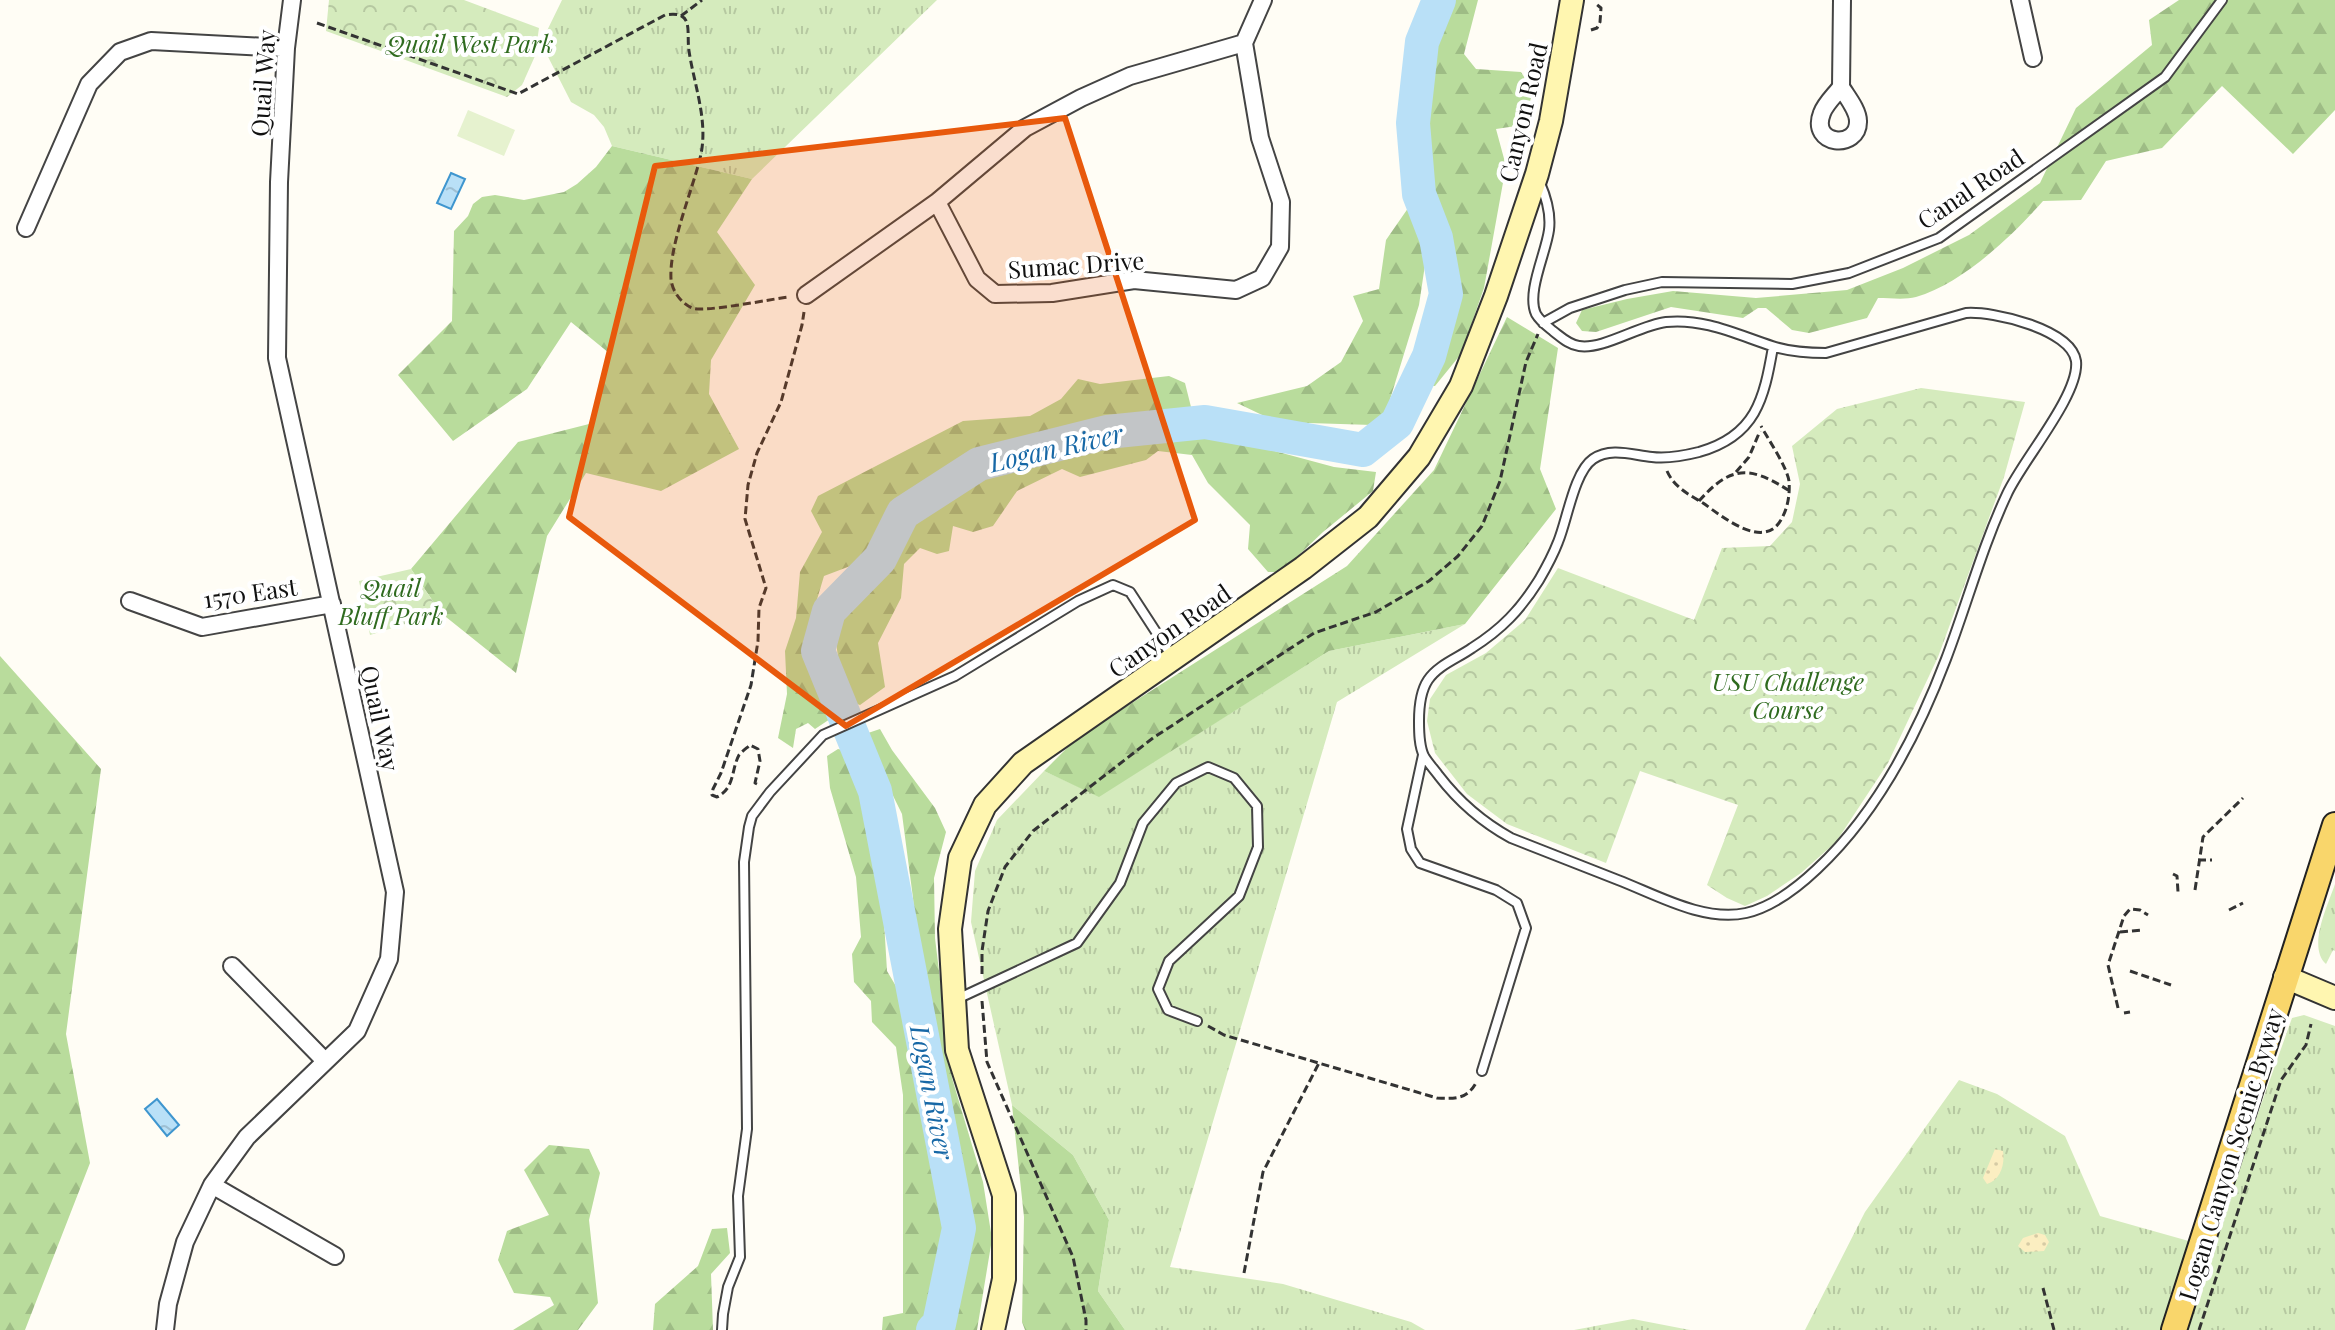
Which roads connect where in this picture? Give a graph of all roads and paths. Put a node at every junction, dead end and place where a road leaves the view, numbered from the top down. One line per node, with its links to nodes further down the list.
1 (292, 0): 15 (street, Quail Way)
2 (702, 0): 11 (path)
3 (1263, 0): 14 (street)
4 (1572, 0): 18 (street, Canyon Road)
5 (1842, 0): 17 (street)
6 (2020, 0): 16 (street)
7 (2222, 0): 22 (lane, Canal Road)
8 (1595, 3): 9 (path)
9 (1602, 14): 10 (path); 13 (path)
10 (1609, 15)
11 (681, 16): 12 (path); 21 (path)
12 (317, 23)
13 (1591, 30)
14 (1244, 43): 19 (street); 19 (street, Sumac Drive)
15 (286, 48): 20 (street); 31 (street, Quail Way)
16 (2033, 58)
17 (1841, 87)
18 (1537, 174): 22 (lane); 32 (street, Canyon Road)
19 (937, 202): 21 (street)
20 (26, 228)
21 (806, 295): 34 (path)
22 (1543, 323): 23 (lane); 51 (path)
23 (1773, 347): 24 (lane); 33 (lane)
24 (1754, 416): 25 (path); 26 (lane)
25 (1761, 426): 27 (path); 28 (path)
26 (1664, 459): 29 (path); 33 (lane)
27 (1736, 472): 28 (path); 29 (path)
28 (1788, 490): 29 (path)
29 (1699, 501)
30 (130, 601): 31 (street, 1570 East)
31 (332, 604): 57 (street, Quail Way)
32 (1174, 659): 34 (lane); 53 (street, Canyon Road)
33 (1423, 755): 59 (lane)
34 (770, 792): 65 (lane)
35 (2243, 798): 37 (path)
36 (2335, 825): 49 (main road, Logan Canyon Scenic Byway)
37 (2198, 860): 38 (path); 40 (path)
38 (2212, 860)
39 (2173, 874): 41 (path)
40 (2195, 890)
41 (2178, 892)
42 (2243, 903): 43 (path)
43 (2229, 910)
44 (2148, 915): 46 (path)
45 (2143, 930): 46 (path)
46 (2120, 932): 54 (path)
47 (232, 966): 57 (street)
48 (2130, 971): 50 (path)
49 (2285, 977): 52 (street); 69 (main road, Logan Canyon Scenic Byway)
50 (2171, 985)
51 (982, 989): 53 (lane); 55 (lane); 67 (path)
52 (2335, 998)
53 (954, 1000): 66 (street, Canyon Road)
54 (2118, 1008)
55 (1197, 1021): 58 (path)
56 (2311, 1024): 70 (path)
57 (325, 1061): 60 (street, Quail Way)
58 (1319, 1063): 59 (path); 62 (path)
59 (1482, 1071)
60 (212, 1185): 61 (street); 64 (street, Quail Way)
61 (335, 1256)
62 (1244, 1273)
63 (2043, 1288): 68 (path)
64 (165, 1330)
65 (722, 1330)
66 (993, 1330)
67 (1086, 1330)
68 (2054, 1330)
69 (2174, 1330)
70 (2199, 1330)

